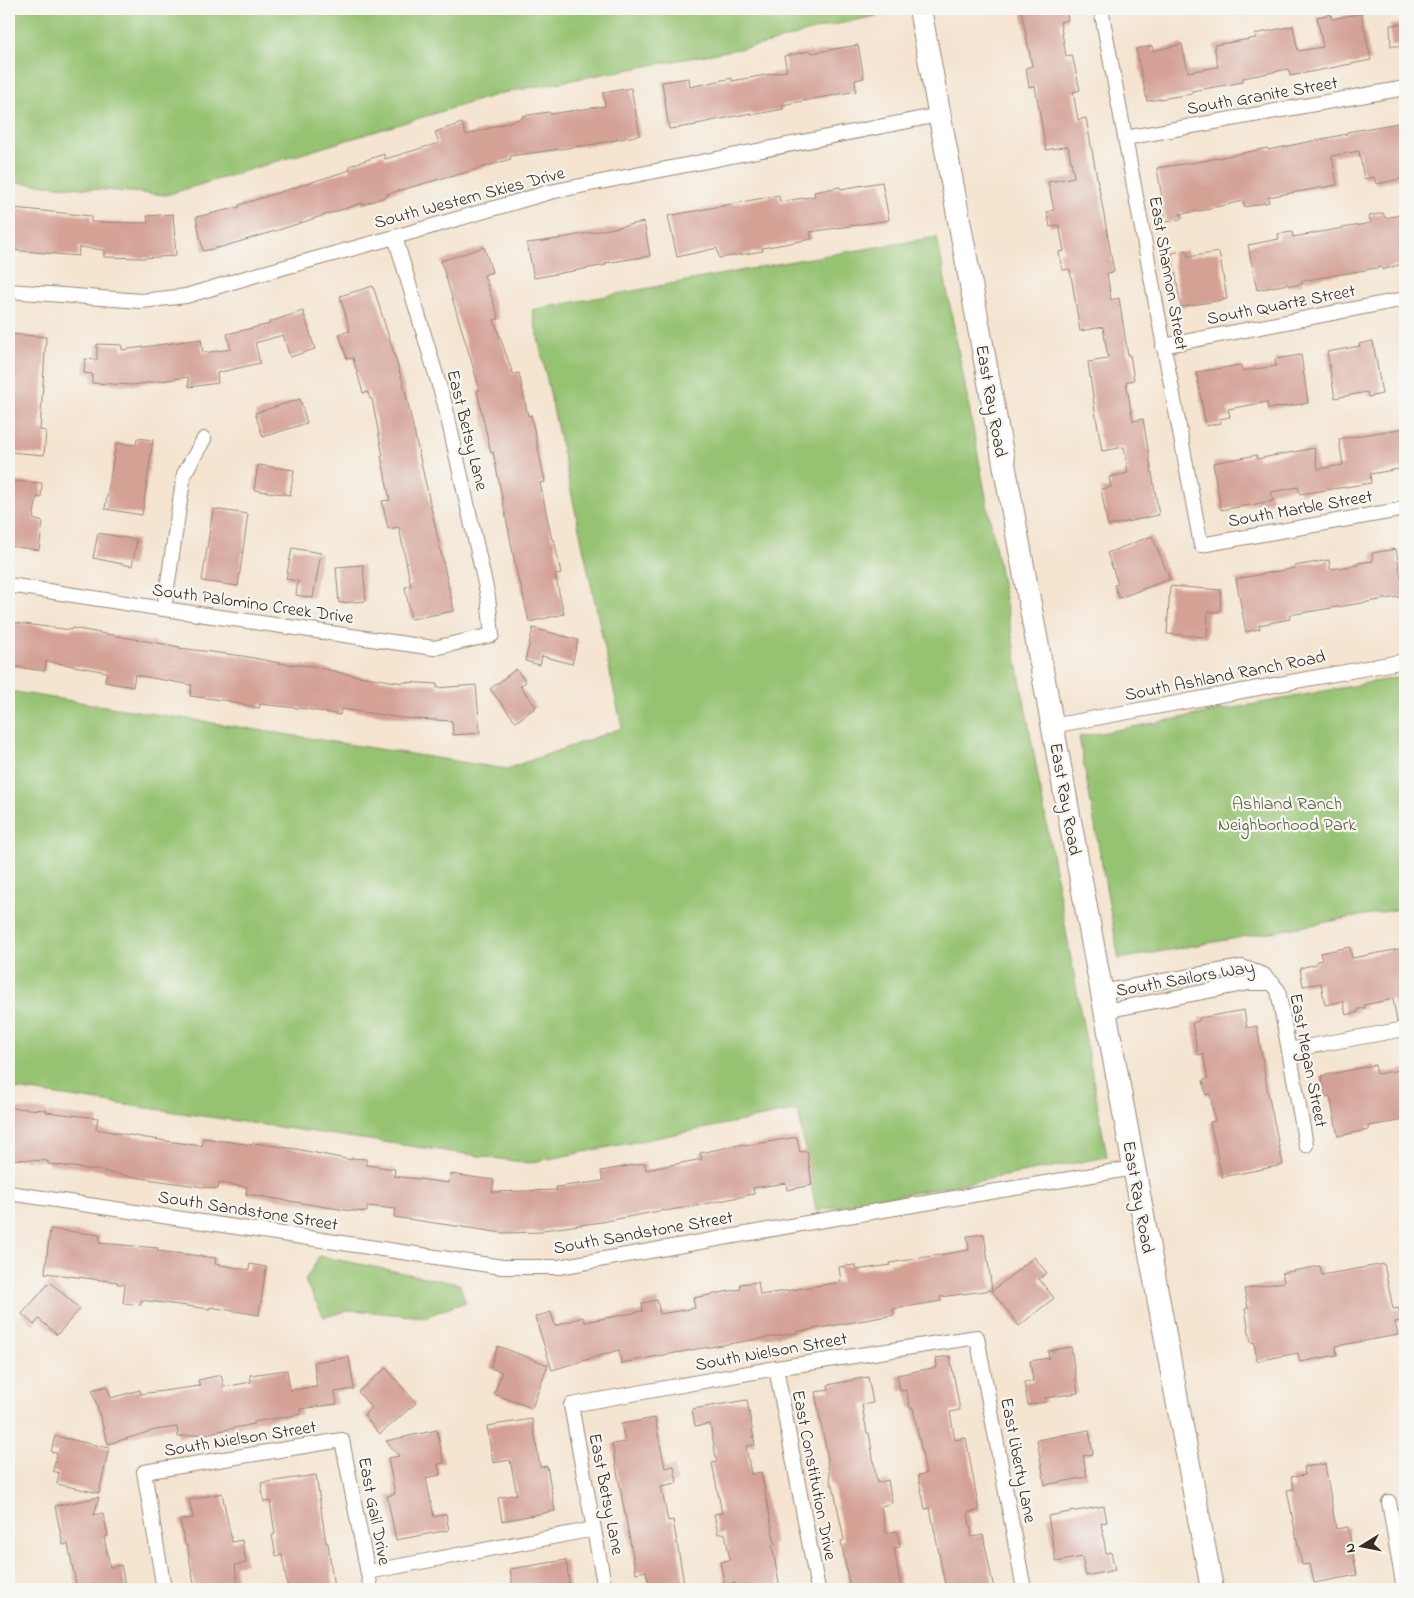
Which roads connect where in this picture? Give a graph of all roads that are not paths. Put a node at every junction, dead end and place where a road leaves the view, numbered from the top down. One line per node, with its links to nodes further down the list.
1 (920, 9): 4 (main road, East Ray Road)
2 (1101, 9): 5 (street, East Shannon Street)
3 (1405, 88): 5 (street, South Granite Street)
4 (939, 114): 6 (street, South Western Skies Drive); 17 (main road, East Ray Road)
5 (1125, 138): 9 (street, East Shannon Street)
6 (395, 237): 7 (street, South Western Skies Drive); 15 (street, East Betsy Lane)
7 (9, 291)
8 (1405, 299): 9 (street, South Quartz Street)
9 (1163, 346): 12 (street, East Shannon Street)
10 (204, 439): 14 (street)
11 (1405, 509): 12 (street, South Marble Street)
12 (1201, 545)
13 (9, 585): 14 (street, South Palomino Creek Drive)
14 (164, 609): 15 (street, South Palomino Creek Drive)
15 (492, 636)
16 (1405, 661): 17 (street, South Ashland Ranch Road)
17 (1052, 726): 21 (main road, East Ray Road)
18 (1193, 976): 19 (street, South Sailors Way); 20 (street); 21 (street, South Sailors Way)
19 (1273, 983): 20 (street, South Sailors Way); 23 (street, East Megan Street)
20 (1198, 993): 21 (street, South Sailors Way)
21 (1103, 1002): 25 (main road, East Ray Road)
22 (1405, 1029): 23 (street)
23 (1289, 1050): 24 (street, East Megan Street)
24 (1306, 1145)
25 (1134, 1168): 26 (street, South Sandstone Street); 39 (main road, East Ray Road)
26 (9, 1193)
27 (977, 1337): 28 (street, South Nielson Street); 38 (street, East Liberty Lane)
28 (776, 1368): 29 (street, South Nielson Street); 37 (street, East Constitution Drive)
29 (571, 1405): 32 (street, East Betsy Lane)
30 (342, 1440): 33 (street, East Gail Drive); 34 (street, South Nielson Street)
31 (1389, 1502): 40 (street)
32 (594, 1528): 33 (street); 36 (street, East Betsy Lane)
33 (368, 1572): 35 (street, East Gail Drive)
34 (164, 1589)
35 (371, 1589)
36 (606, 1589)
37 (818, 1589)
38 (1024, 1589)
39 (1212, 1589)
40 (1404, 1589)

